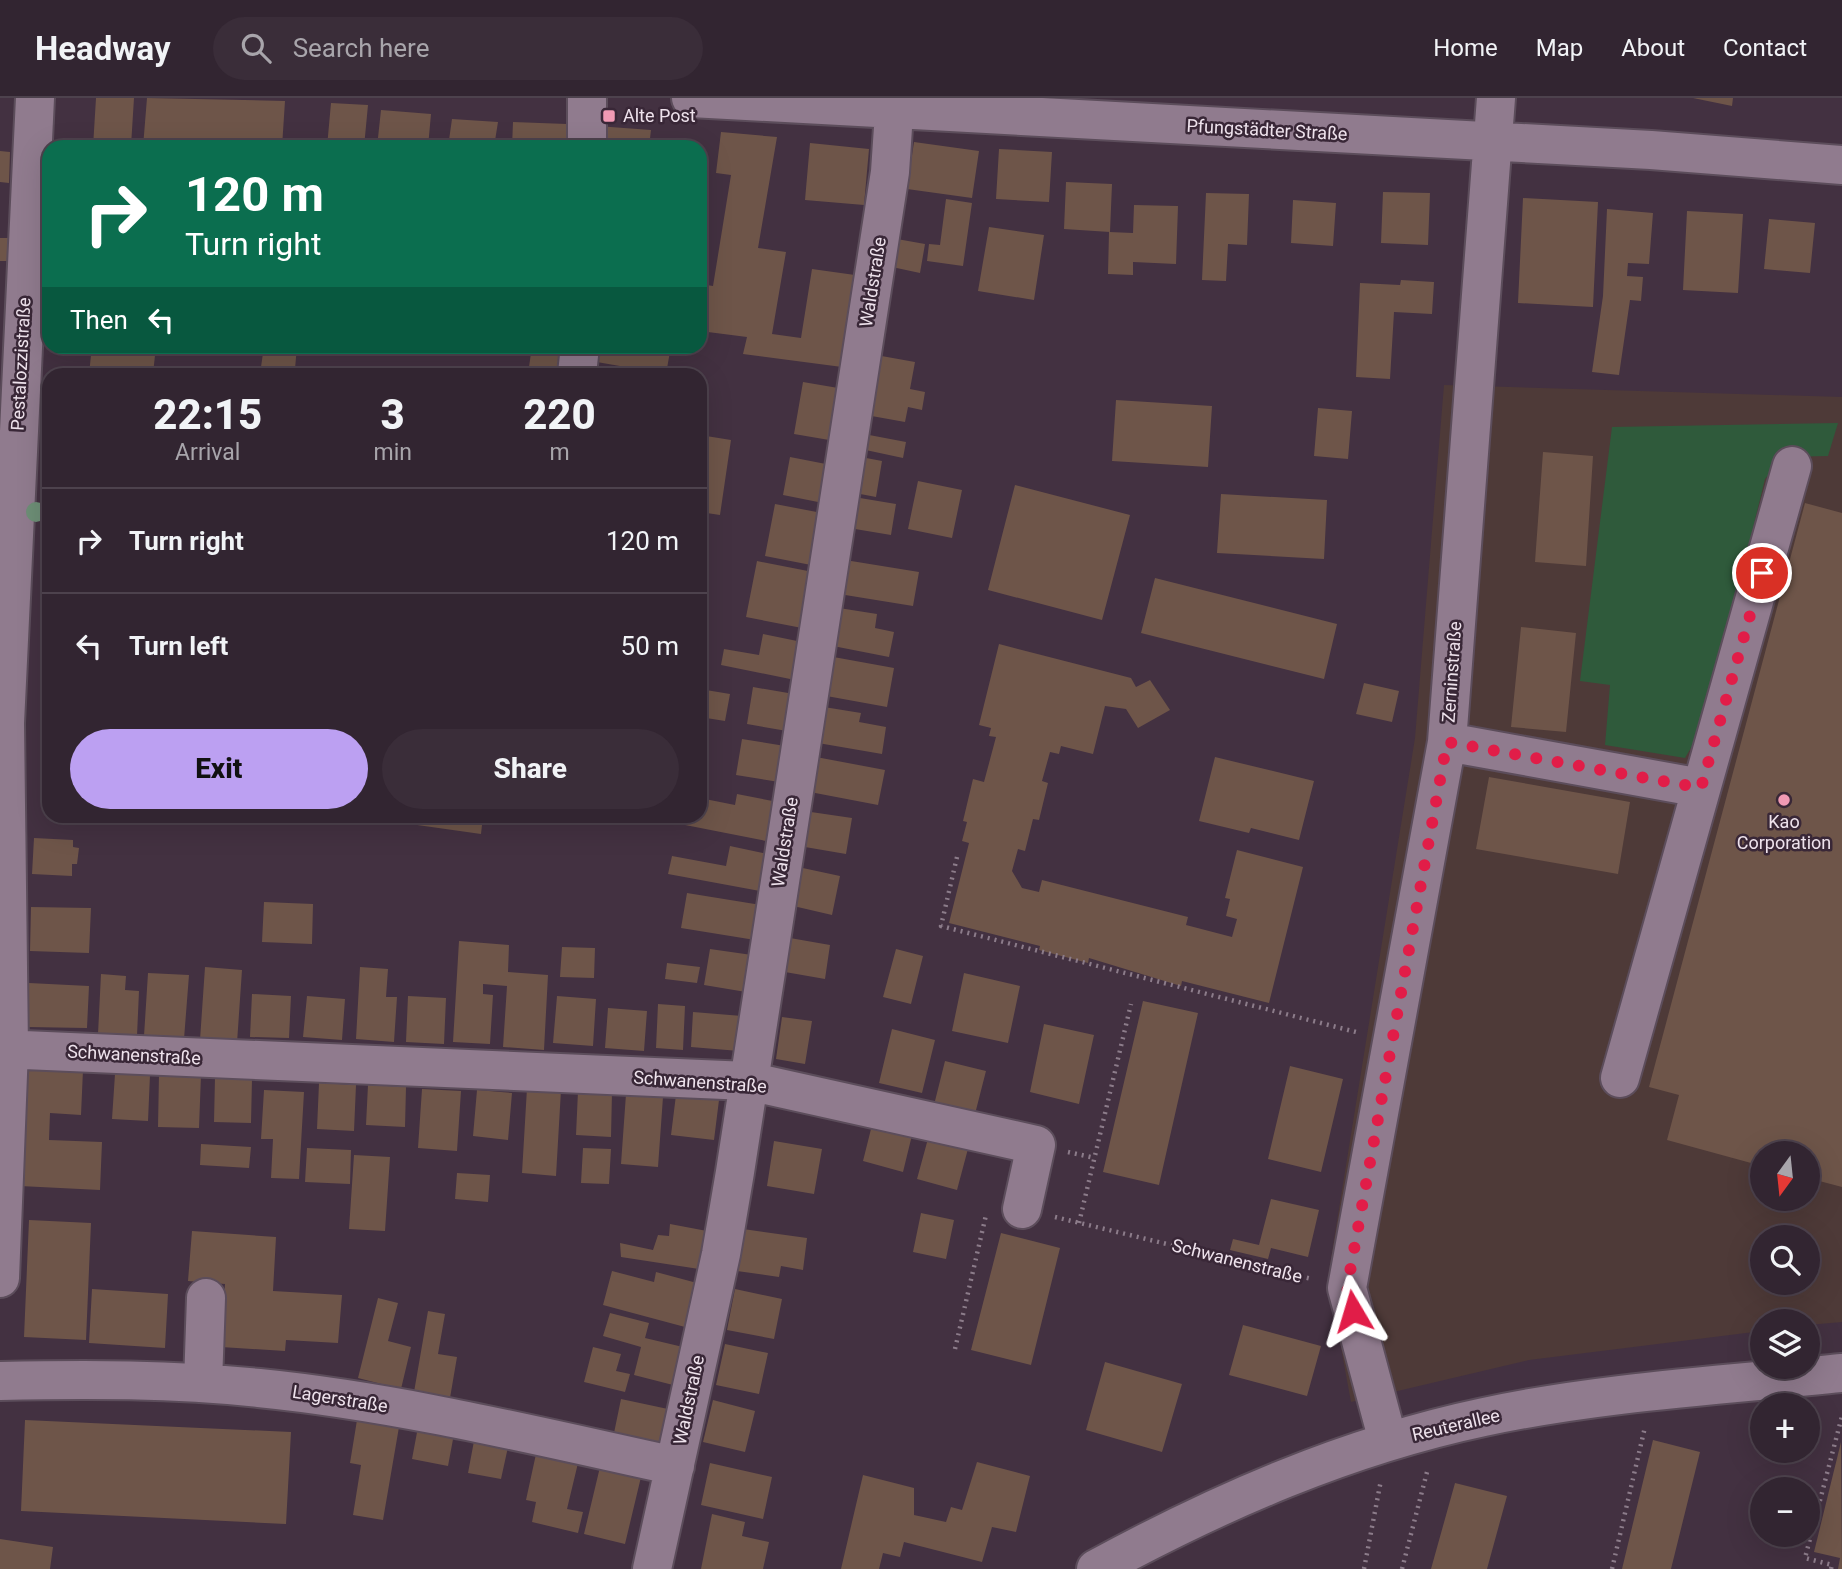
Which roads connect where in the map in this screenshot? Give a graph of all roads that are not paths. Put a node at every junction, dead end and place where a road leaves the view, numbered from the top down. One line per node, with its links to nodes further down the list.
1 (35, 98): 10 (street, Pestalozzistraße)
2 (587, 98): 6 (street)
3 (691, 98): 5 (street, Pfungstädter Straße)
4 (1496, 98): 7 (street, Zerninstraße)
5 (894, 104): 7 (street, Pfungstädter Straße); 15 (street, Waldstraße)
6 (587, 140)
7 (1492, 142): 8 (street, Pfungstädter Straße); 11 (street, Zerninstraße)
8 (1842, 165)
9 (1792, 466): 12 (street)
10 (2, 723): 13 (street, Pestalozzistraße)
11 (1447, 742): 12 (street); 22 (street, Zerninstraße)
12 (1701, 788): 14 (street)
13 (4, 1049): 15 (street, Schwanenstraße); 17 (street, Pestalozzistraße)
14 (1620, 1078)
15 (748, 1082): 16 (street, Schwanenstraße); 23 (street, Waldstraße)
16 (1022, 1209)
17 (0, 1278)
18 (206, 1298): 21 (street)
19 (1842, 1373): 22 (street, Reuterallee)
20 (0, 1381): 21 (street, Lagerstraße)
21 (203, 1383): 23 (street, Lagerstraße)
22 (1388, 1441): 25 (street, Reuterallee)
23 (675, 1466): 24 (street, Waldstraße)
24 (652, 1569)
25 (1096, 1569)

